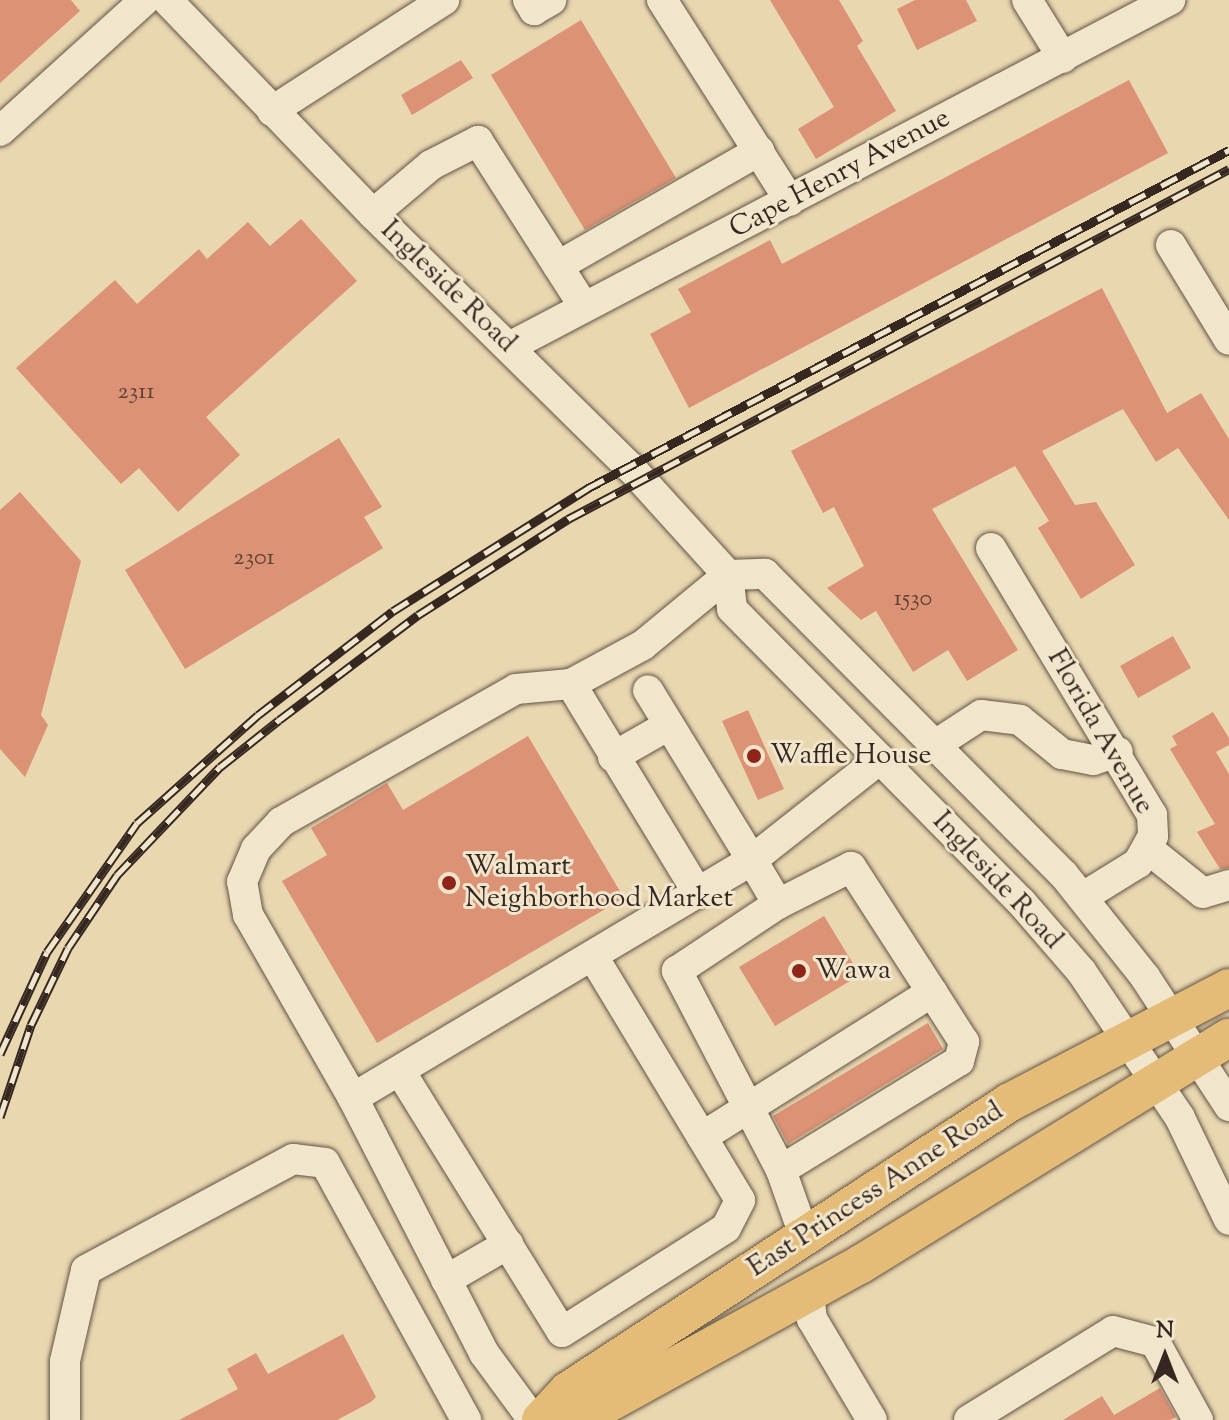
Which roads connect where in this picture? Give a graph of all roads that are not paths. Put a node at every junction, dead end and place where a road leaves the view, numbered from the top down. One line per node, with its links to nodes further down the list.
1 (145, 0): 11 (street)
2 (167, 0): 10 (street, Ingleside Road)
3 (444, 0): 10 (street)
4 (528, 0): 5 (street)
5 (551, 0)
6 (662, 0): 12 (street)
7 (1027, 0): 9 (street)
8 (1170, 0): 9 (street, Cape Henry Avenue)
9 (1063, 58): 13 (street, Cape Henry Avenue)
10 (272, 111): 14 (street, Ingleside Road)
11 (0, 131)
12 (759, 151): 13 (street); 15 (street)
13 (790, 201): 17 (street, Cape Henry Avenue)
14 (373, 214): 18 (street); 21 (street, Ingleside Road)
15 (650, 214): 17 (street); 18 (street)
16 (1171, 245): 20 (street)
17 (675, 260): 19 (street, Cape Henry Avenue)
18 (558, 266): 19 (street)
19 (584, 307): 21 (street, Cape Henry Avenue)
20 (1229, 340)
21 (509, 347): 23 (street, Ingleside Road)
22 (991, 548): 28 (street, Florida Avenue)
23 (728, 575): 24 (street); 27 (street, Ingleside Road); 30 (street, Ingleside Road)
24 (571, 684): 29 (street); 45 (street)
25 (648, 690): 26 (street)
26 (669, 725): 29 (street); 32 (street)
27 (935, 745): 28 (street); 35 (street, Ingleside Road)
28 (1118, 752): 31 (street, Florida Avenue)
29 (613, 757): 34 (street)
30 (880, 759): 32 (street); 41 (street, Ingleside Road)
31 (1148, 849): 33 (street); 35 (street, Florida Avenue)
32 (752, 860): 34 (street); 36 (street)
33 (1229, 885)
34 (698, 893): 37 (street)
35 (1083, 897): 40 (street, Ingleside Road)
36 (778, 904): 39 (street); 47 (street)
37 (594, 958): 43 (street); 48 (street)
38 (1229, 988): 40 (main road, East Princess Anne Road)
39 (932, 992): 47 (street); 49 (street)
40 (1172, 1016): 41 (main road, East Princess Anne Road); 42 (street, Ingleside Road)
41 (1128, 1038): 44 (street, Ingleside Road); 51 (main road, East Princess Anne Road)
42 (1214, 1046): 44 (main road, East Princess Anne Road); 46 (street, Ingleside Road)
43 (400, 1071): 45 (street); 52 (street)
44 (1155, 1079): 50 (street, Ingleside Road); 54 (main road, East Princess Anne Road)
45 (353, 1098): 53 (street)
46 (1229, 1106)
47 (750, 1109): 48 (street); 49 (street)
48 (702, 1137): 52 (street)
49 (781, 1170): 51 (street)
50 (1229, 1220)
51 (804, 1235): 58 (main road, East Princess Anne Road)
52 (508, 1244): 53 (street)
53 (446, 1280): 57 (street)
54 (809, 1292): 59 (main road, East Princess Anne Road); 60 (street)
55 (65, 1420): 56 (street)
56 (466, 1420)
57 (533, 1420)
58 (541, 1420)
59 (553, 1420)
60 (872, 1420)
61 (969, 1420): 62 (street)
62 (1198, 1420)

